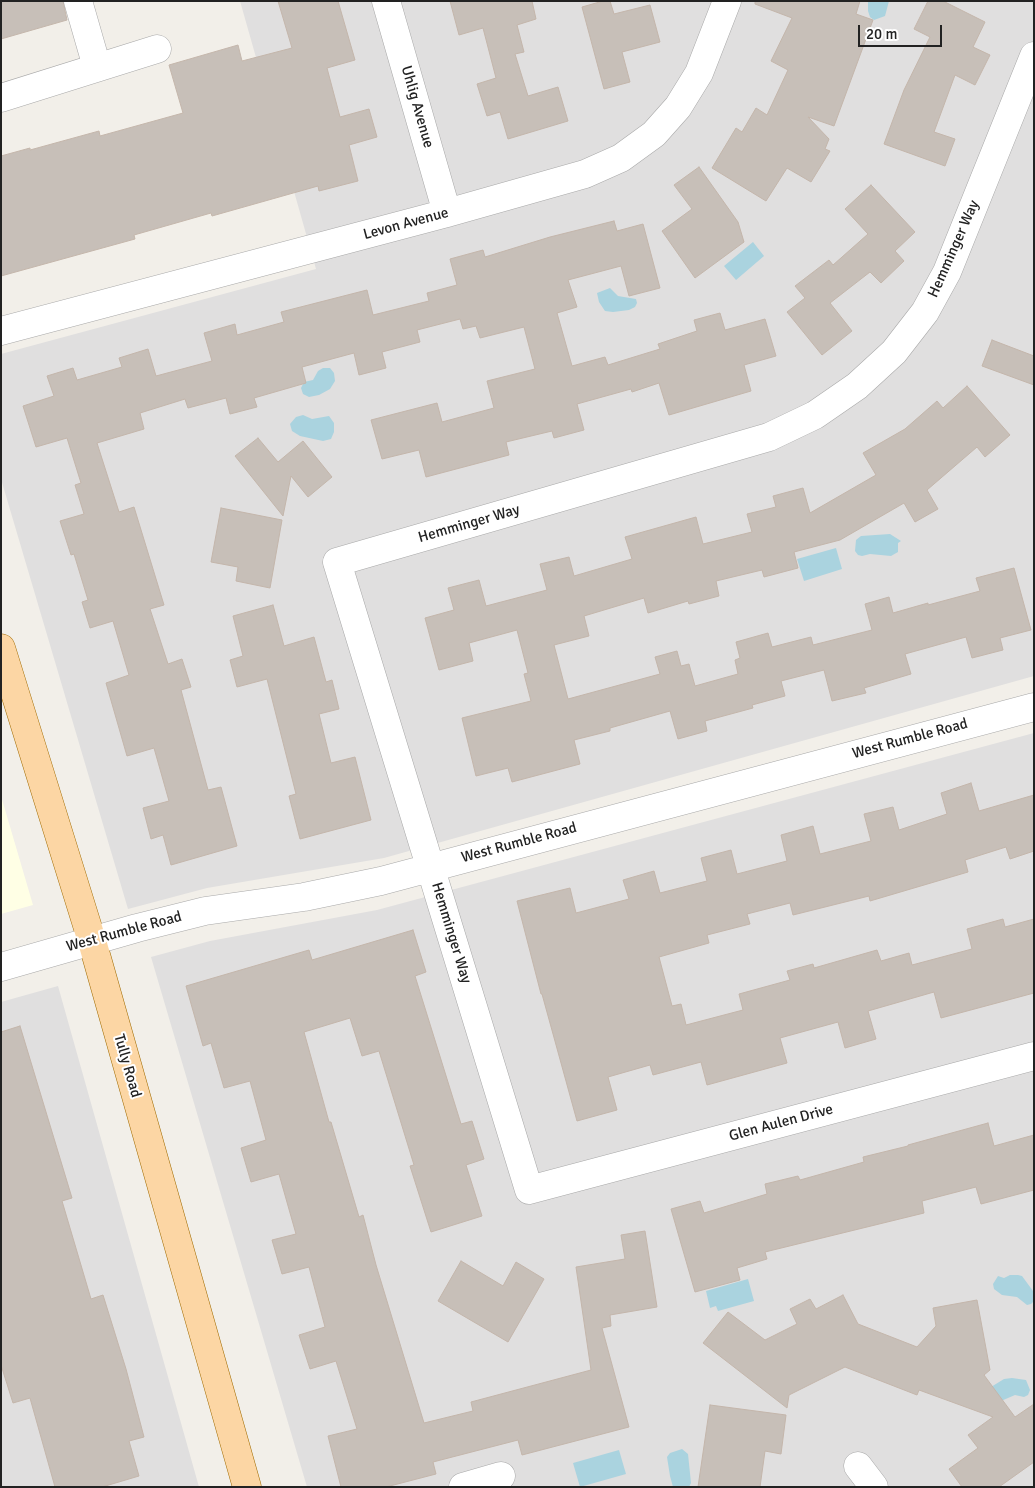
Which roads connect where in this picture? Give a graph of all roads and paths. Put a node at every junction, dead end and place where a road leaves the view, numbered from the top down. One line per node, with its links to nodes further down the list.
1 (78, 1): 6 (street)
2 (386, 1): 8 (street, Uhlig Avenue)
3 (727, 1): 8 (street, Levon Avenue)
4 (157, 49): 6 (street)
5 (1034, 56): 12 (street, Hemminger Way)
6 (97, 67): 7 (street)
7 (1, 98)
8 (447, 213): 9 (street, Levon Avenue)
9 (1, 331)
10 (1, 648): 13 (main road, Tully Road)
11 (1034, 707): 12 (street, West Rumble Road)
12 (430, 866): 13 (street, West Rumble Road); 16 (street, Hemminger Way)
13 (92, 941): 14 (street, West Rumble Road); 18 (main road, Tully Road)
14 (1, 967)
15 (1034, 1056): 16 (street, Glen Aulen Drive)
16 (529, 1190)
17 (501, 1476): 19 (street)
18 (247, 1487)
19 (463, 1487)

